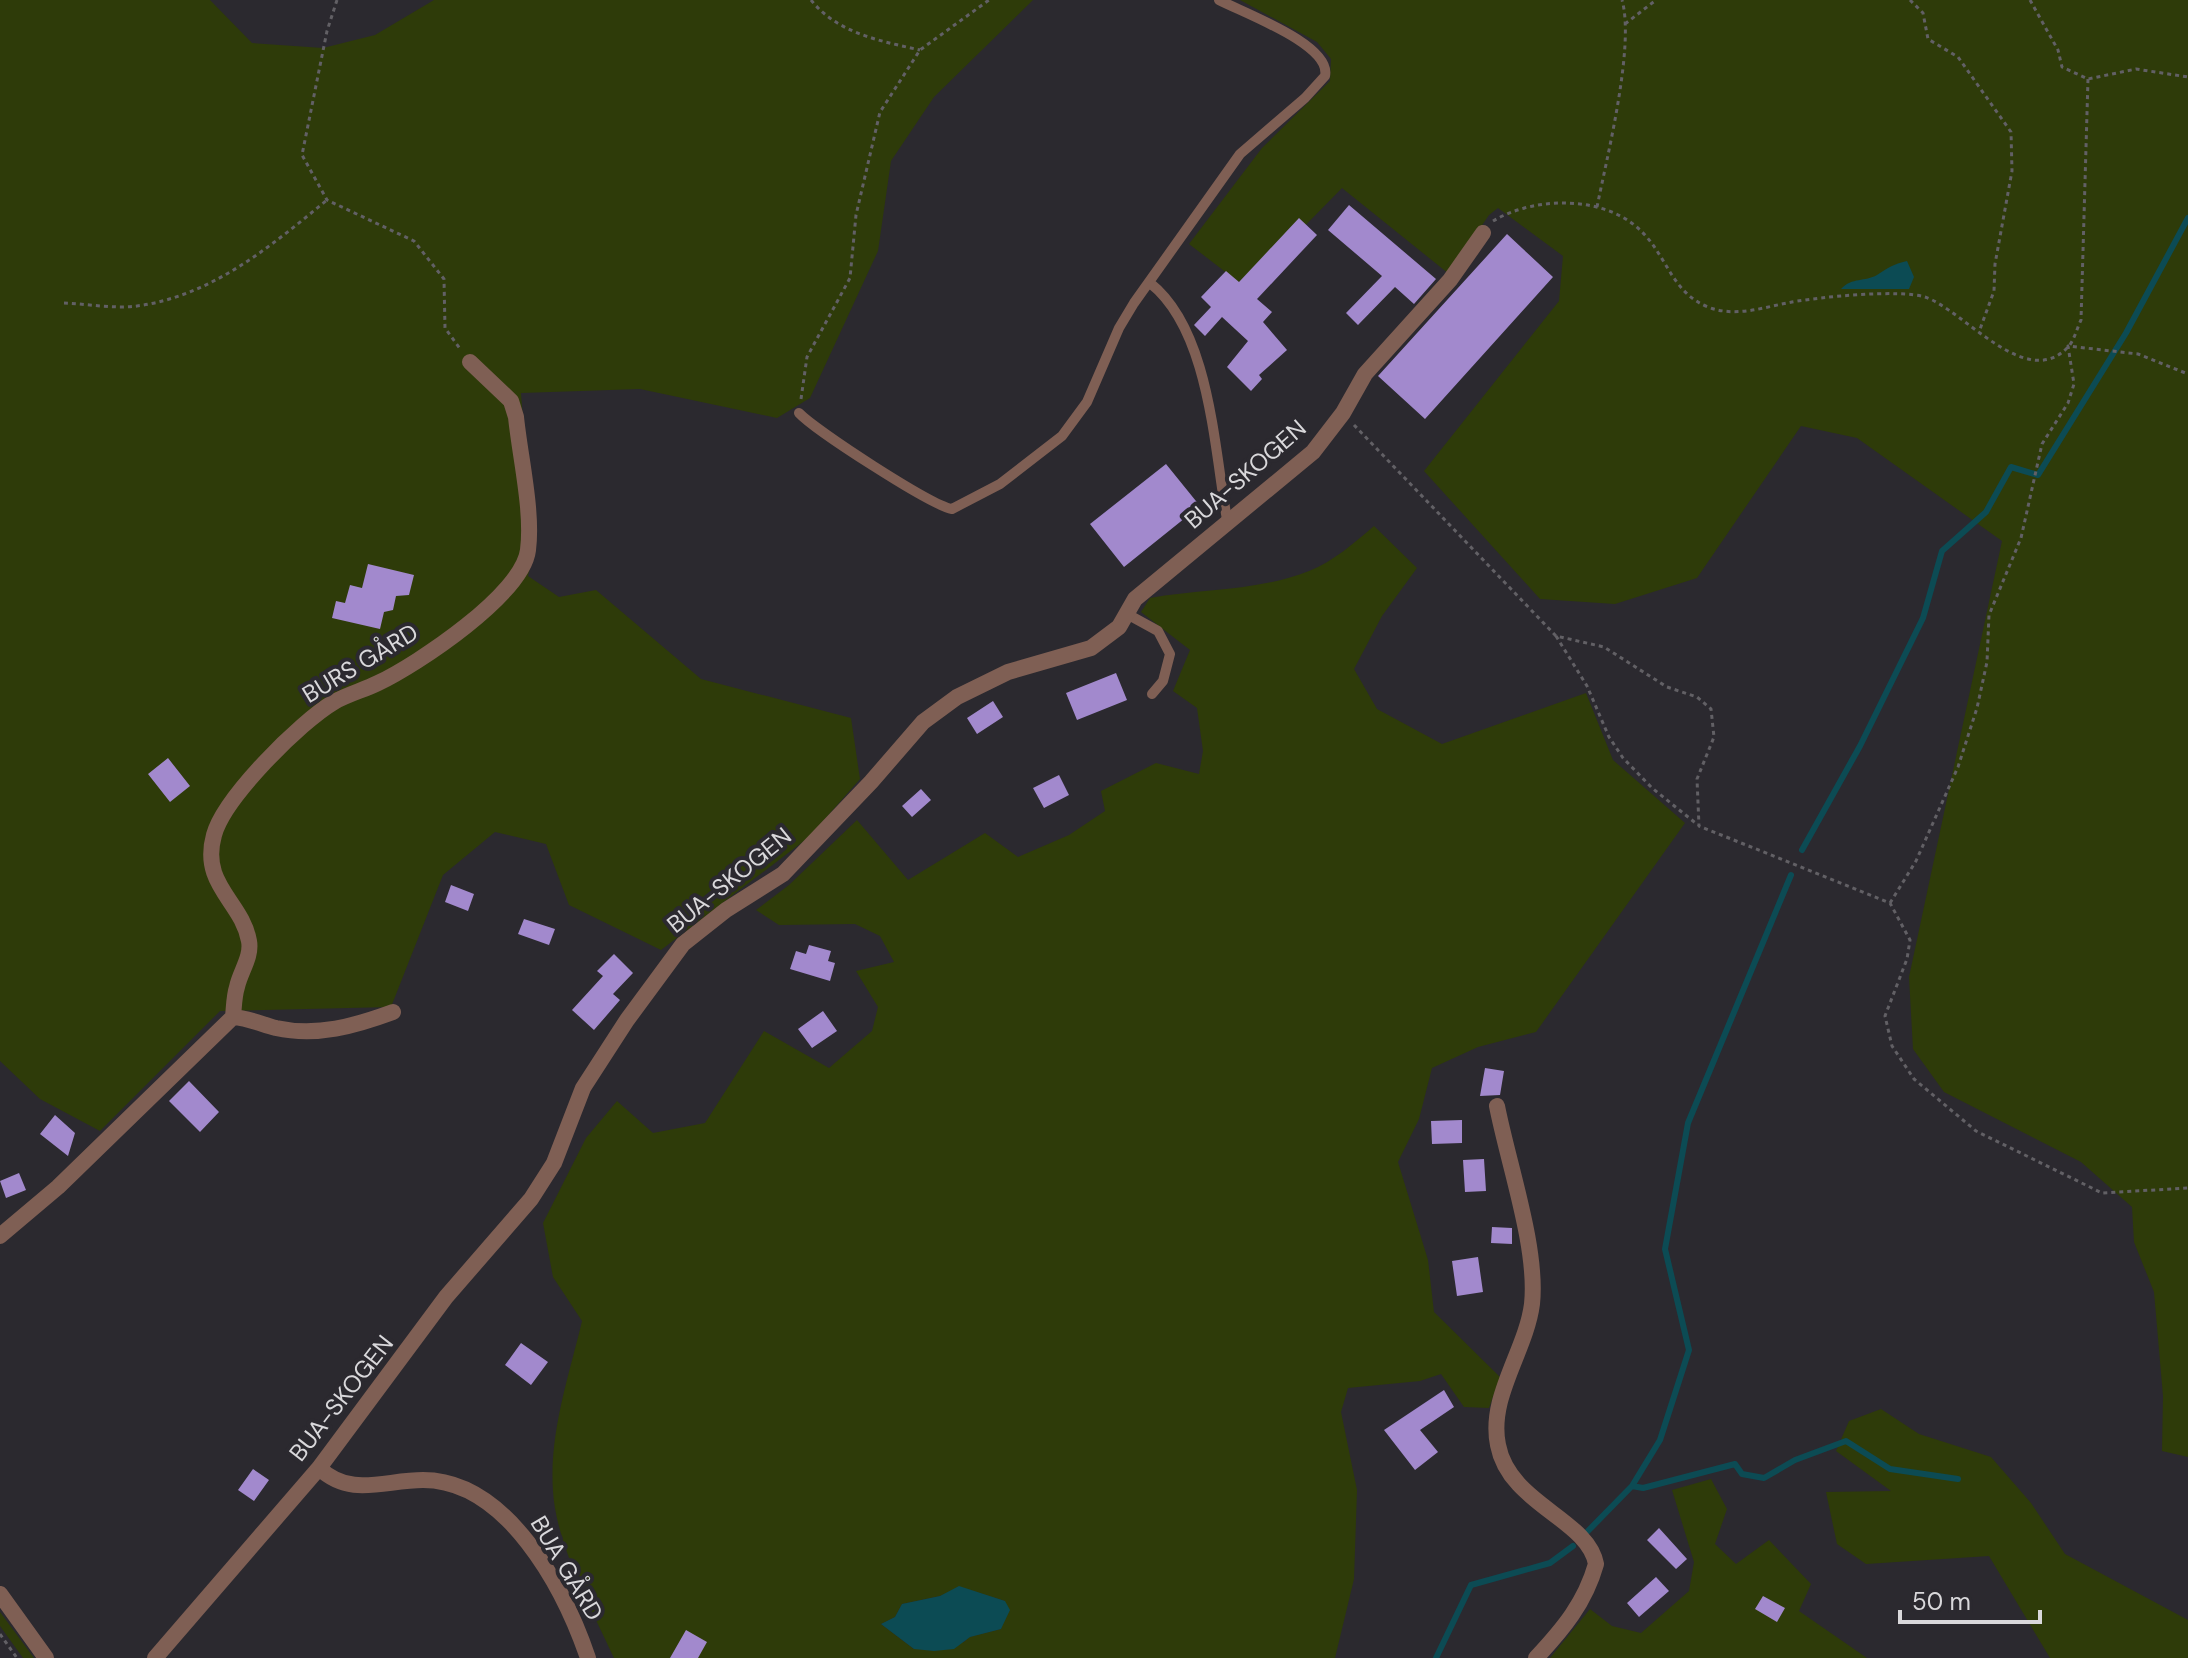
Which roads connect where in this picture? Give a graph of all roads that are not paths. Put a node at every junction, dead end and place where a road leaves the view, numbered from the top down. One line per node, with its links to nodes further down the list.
1 (1219, 0): 3 (lane)
2 (1483, 233): 6 (street, BUA-SKOGEN)
3 (1150, 283): 5 (lane); 6 (lane)
4 (470, 362): 10 (street, BURS GÅRD)
5 (799, 413)
6 (1228, 525): 7 (street, BUA-SKOGEN)
7 (1127, 614): 8 (lane); 13 (street, BUA-SKOGEN)
8 (1152, 694)
9 (393, 1012): 10 (street)
10 (233, 1017): 12 (street)
11 (1497, 1106): 18 (street)
12 (0, 1236)
13 (319, 1468): 16 (street, BUA-SKOGEN); 17 (street, BUA GÅRD)
14 (0, 1594): 15 (street)
15 (46, 1658)
16 (155, 1658)
17 (588, 1658)
18 (1536, 1658)

